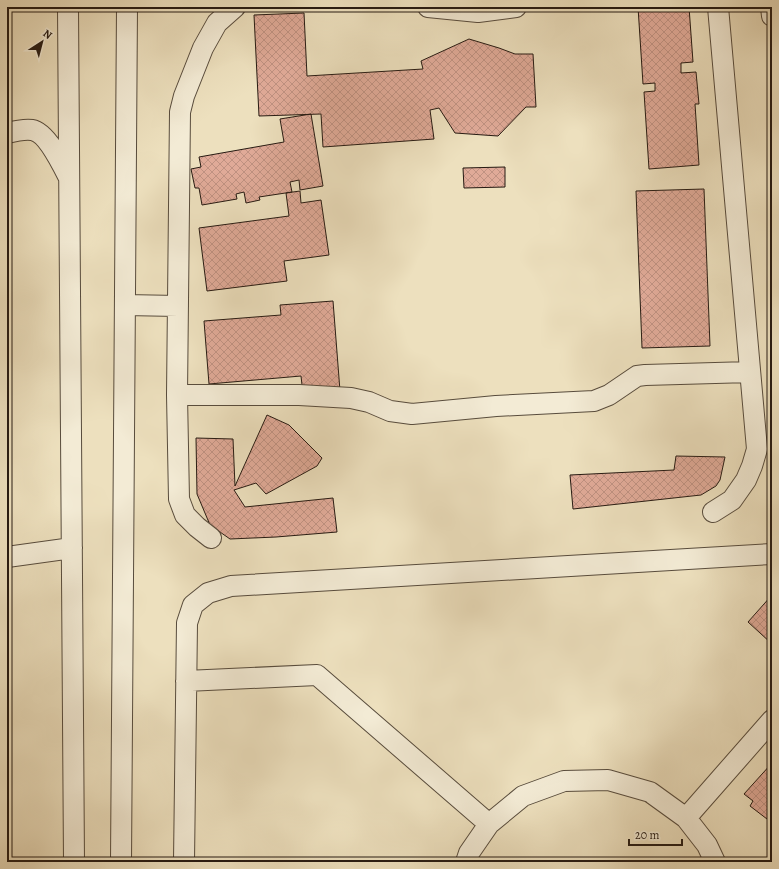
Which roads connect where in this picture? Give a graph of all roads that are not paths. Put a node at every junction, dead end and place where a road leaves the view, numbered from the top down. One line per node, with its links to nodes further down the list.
1 (68, 7): 10 (street)
2 (127, 7): 11 (street)
3 (235, 7): 12 (street)
4 (428, 7): 5 (street)
5 (516, 7)
6 (718, 7): 13 (street)
7 (771, 7): 8 (street)
8 (772, 16)
9 (7, 133): 10 (street)
10 (69, 178): 17 (street)
11 (125, 305): 12 (street); 25 (street)
12 (178, 306): 14 (street)
13 (750, 372): 14 (street); 15 (street)
14 (177, 395): 16 (street)
15 (713, 512)
16 (211, 538)
17 (72, 548): 19 (street); 24 (street)
18 (772, 554): 20 (street)
19 (7, 557)
20 (186, 681): 23 (street); 26 (street)
21 (772, 720): 22 (street)
22 (686, 818): 23 (street); 28 (street)
23 (489, 824): 27 (street)
24 (74, 862)
25 (121, 862)
26 (184, 862)
27 (466, 862)
28 (715, 862)

